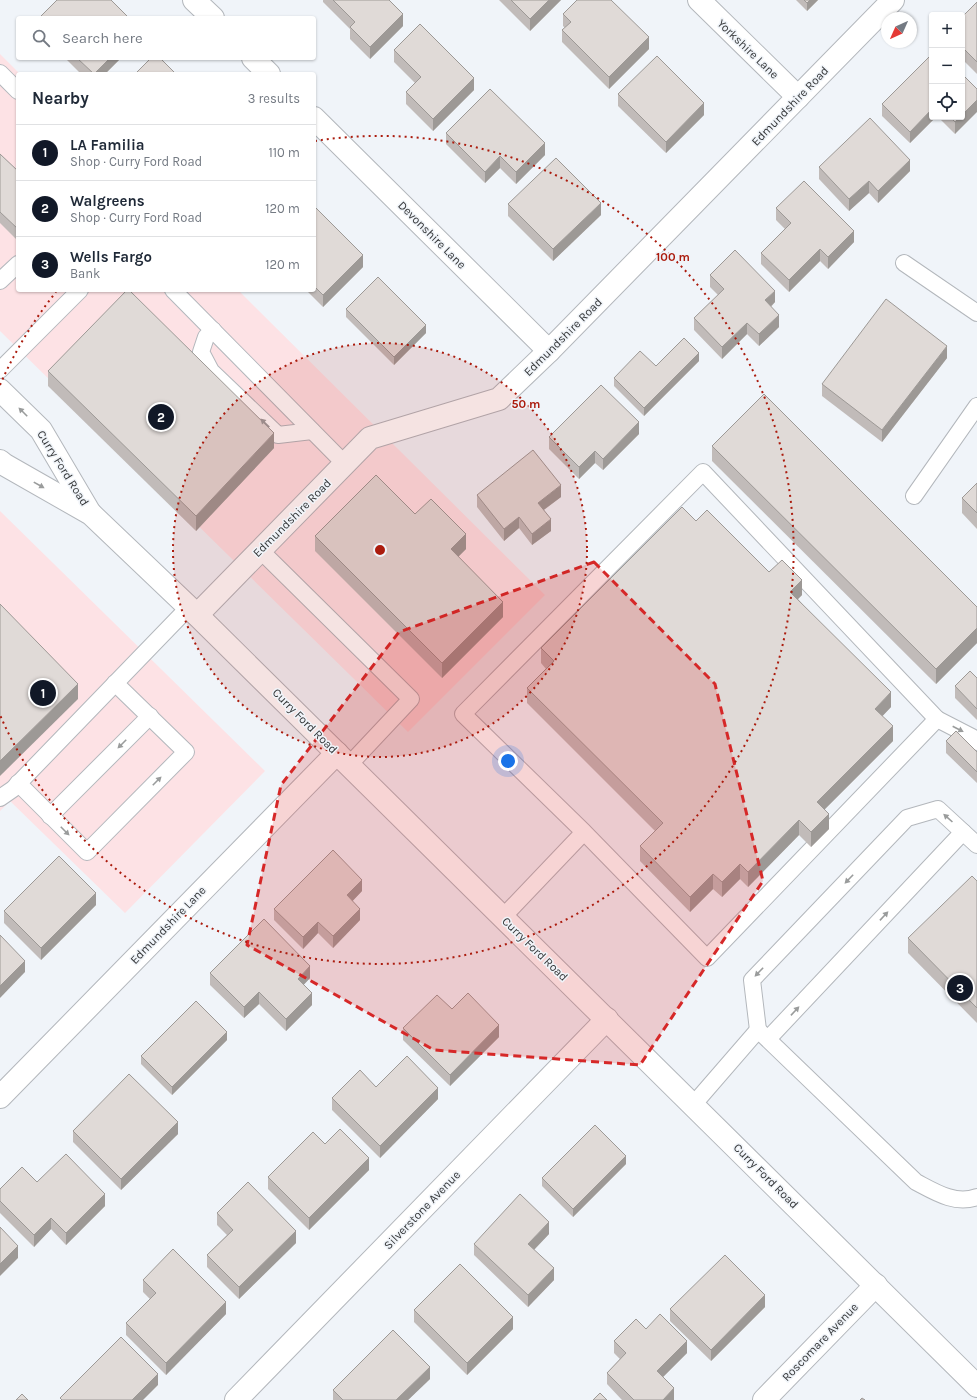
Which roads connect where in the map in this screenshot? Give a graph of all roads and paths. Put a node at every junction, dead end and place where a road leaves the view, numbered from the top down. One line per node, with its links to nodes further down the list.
1 (194, 0): 4 (street)
2 (699, 0): 9 (street, Yorkshire Lane)
3 (893, 0): 9 (street, Edmundshire Road)
4 (211, 16)
5 (255, 60): 6 (street)
6 (267, 72)
7 (0, 73): 8 (lane)
8 (16, 89)
9 (798, 97): 18 (street, Edmundshire Road)
10 (316, 120): 18 (street, Devonshire Lane)
11 (904, 263): 16 (lane)
12 (16, 266): 13 (lane)
13 (0, 281)
14 (78, 292): 19 (lane)
15 (175, 292): 17 (lane)
16 (977, 313)
17 (213, 330): 22 (lane); 22 (lane, one-way to 17)
18 (549, 351): 23 (street, Edmundshire Road)
19 (0, 370)
20 (0, 390): 26 (street, Curry Ford Road, one-way to 20)
21 (977, 406): 25 (lane)
22 (312, 431): 23 (lane)
23 (345, 464): 27 (street, Edmundshire Road)
24 (2, 465): 26 (street, Curry Ford Road, one-way to 26)
25 (914, 496)
26 (91, 514): 28 (street, Curry Ford Road)
27 (260, 550): 28 (street, Edmundshire Road); 33 (lane)
28 (193, 611): 29 (lane); 33 (street, Curry Ford Road)
29 (115, 683): 30 (lane); 34 (lane)
30 (150, 716): 36 (lane, one-way to 36); 36 (lane, one-way to 30)
31 (937, 719): 32 (lane, one-way to 32); 37 (lane); 37 (lane)
32 (977, 742)
33 (343, 759): 40 (street, Curry Ford Road); 43 (street, Edmundshire Lane)
34 (18, 783): 35 (lane); 36 (lane)
35 (0, 798)
36 (50, 816)
37 (584, 832): 40 (lane)
38 (963, 832): 39 (lane); 42 (lane, one-way to 38); 42 (lane, one-way to 42)
39 (977, 845)
40 (503, 917): 41 (street, Curry Ford Road)
41 (607, 1019): 44 (street, Curry Ford Road); 48 (street, Silverstone Avenue)
42 (763, 1035): 44 (lane); 45 (lane)
43 (0, 1097)
44 (693, 1105): 46 (street, Curry Ford Road)
45 (977, 1197)
46 (876, 1285): 47 (street, Curry Ford Road); 49 (street, Roscomare Avenue)
47 (975, 1379)
48 (236, 1400)
49 (764, 1400)

